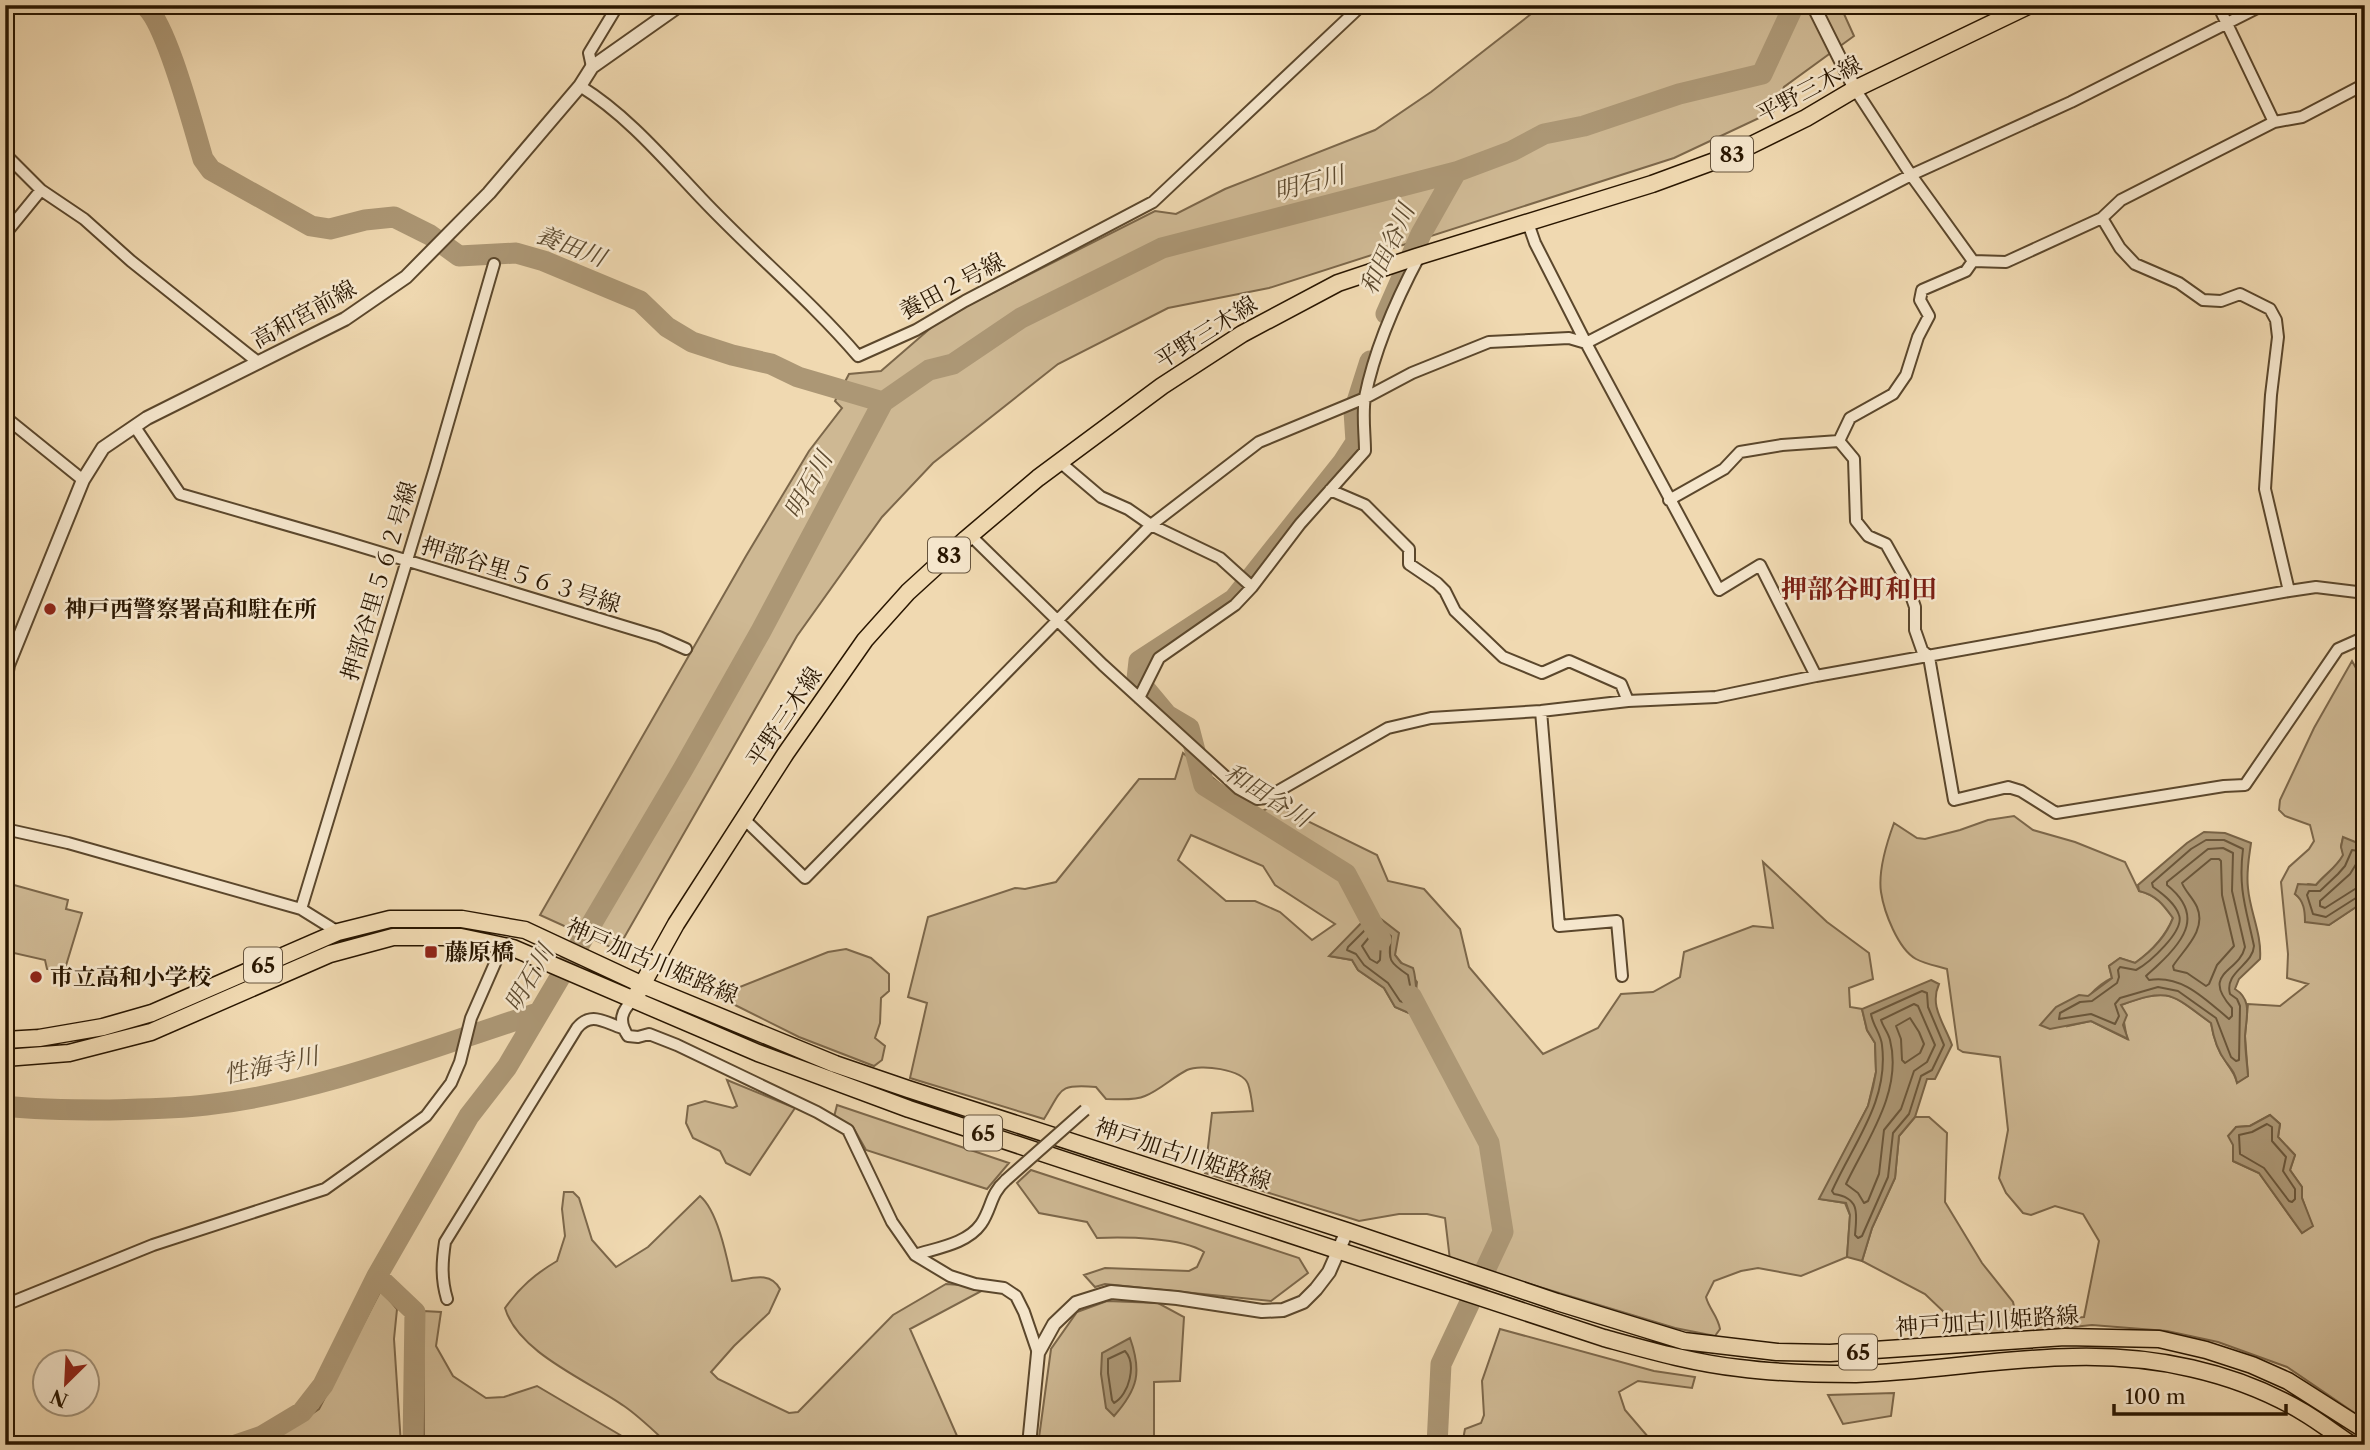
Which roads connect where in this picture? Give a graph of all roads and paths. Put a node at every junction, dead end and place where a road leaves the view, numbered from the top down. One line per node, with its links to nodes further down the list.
1 (618, 5): 9 (street)
2 (680, 5): 9 (street, 高和宮前線)
3 (1362, 5): 12 (street, 養田２号線)
4 (1813, 5): 11 (street)
5 (2030, 5): 11 (main road, 平野三木線 / 83)
6 (2218, 5): 8 (street)
7 (2263, 5): 8 (street)
8 (2227, 23): 13 (street); 15 (street)
9 (592, 67): 12 (street, 高和宮前線)
10 (2365, 84): 13 (street)
11 (1852, 85): 15 (street); 18 (main road, 平野三木線 / 83)
12 (580, 86): 24 (street, 高和宮前線)
13 (2274, 122): 17 (street)
14 (7, 161): 16 (street)
15 (1911, 175): 21 (street); 23 (street)
16 (41, 190): 19 (street); 24 (street)
17 (2102, 218): 21 (street); 37 (street)
18 (1528, 223): 20 (main road, 平野三木線 / 83); 23 (street)
19 (5, 233)
20 (1413, 258): 25 (street); 29 (main road, 平野三木線 / 83)
21 (1973, 261): 28 (street)
22 (494, 264): 35 (street, 押部谷里５６２号線)
23 (1586, 343): 25 (street); 32 (street)
24 (259, 363): 27 (street, 高和宮前線)
25 (1365, 398): 31 (street); 33 (street)
26 (5, 417): 30 (street)
27 (135, 427): 30 (street, 高和宮前線); 35 (street, 押部谷里５６３号線)
28 (1839, 441): 32 (street); 42 (street)
29 (1061, 463): 33 (street); 34 (main road, 平野三木線 / 83)
30 (83, 480): 44 (street, 高和宮前線)
31 (1330, 490): 36 (street); 46 (street)
32 (1669, 500): 43 (street)
33 (1151, 525): 36 (street); 39 (street)
34 (971, 536): 39 (street); 48 (main road, 平野三木線 / 83)
35 (405, 562): 41 (street, 押部谷里５６３号線); 50 (street, 押部谷里５６２号線)
36 (1252, 587): 45 (street)
37 (2289, 592): 38 (street); 42 (street)
38 (2365, 593)
39 (1058, 621): 45 (street); 48 (street)
40 (2365, 637): 42 (street)
41 (686, 649)
42 (1929, 657): 43 (street)
43 (1816, 676): 46 (street)
44 (5, 683)
45 (1139, 698): 47 (street)
46 (1628, 701): 47 (street)
47 (1541, 711): 53 (street)
48 (744, 819): 54 (main road, 平野三木線 / 83)
49 (5, 829): 50 (street)
50 (301, 909): 51 (street)
51 (338, 932): 54 (main road, 神戸加古川姫路線 / 65); 57 (main road, 神戸加古川姫路線 / 65)
52 (508, 947): 55 (main road, 神戸加古川姫路線 / 65); 58 (main road, 神戸加古川姫路線 / 65); 64 (street)
53 (1622, 976)
54 (643, 985): 55 (main road, 平野三木線 / 83); 60 (main road, 神戸加古川姫路線 / 65)
55 (634, 999): 56 (street, 神戸加古川姫路線); 61 (main road, 神戸加古川姫路線 / 65)
56 (622, 1028): 62 (street); 63 (street)
57 (5, 1040)
58 (5, 1058)
59 (1084, 1110): 62 (street, bridge)
60 (1347, 1231): 61 (street); 66 (main road, 神戸加古川姫路線 / 65)
61 (1338, 1251): 65 (street); 68 (main road, 神戸加古川姫路線 / 65)
62 (915, 1255): 65 (street)
63 (447, 1299)
64 (5, 1305)
65 (1038, 1353): 67 (street)
66 (2365, 1430)
67 (1029, 1445)
68 (2351, 1445)

